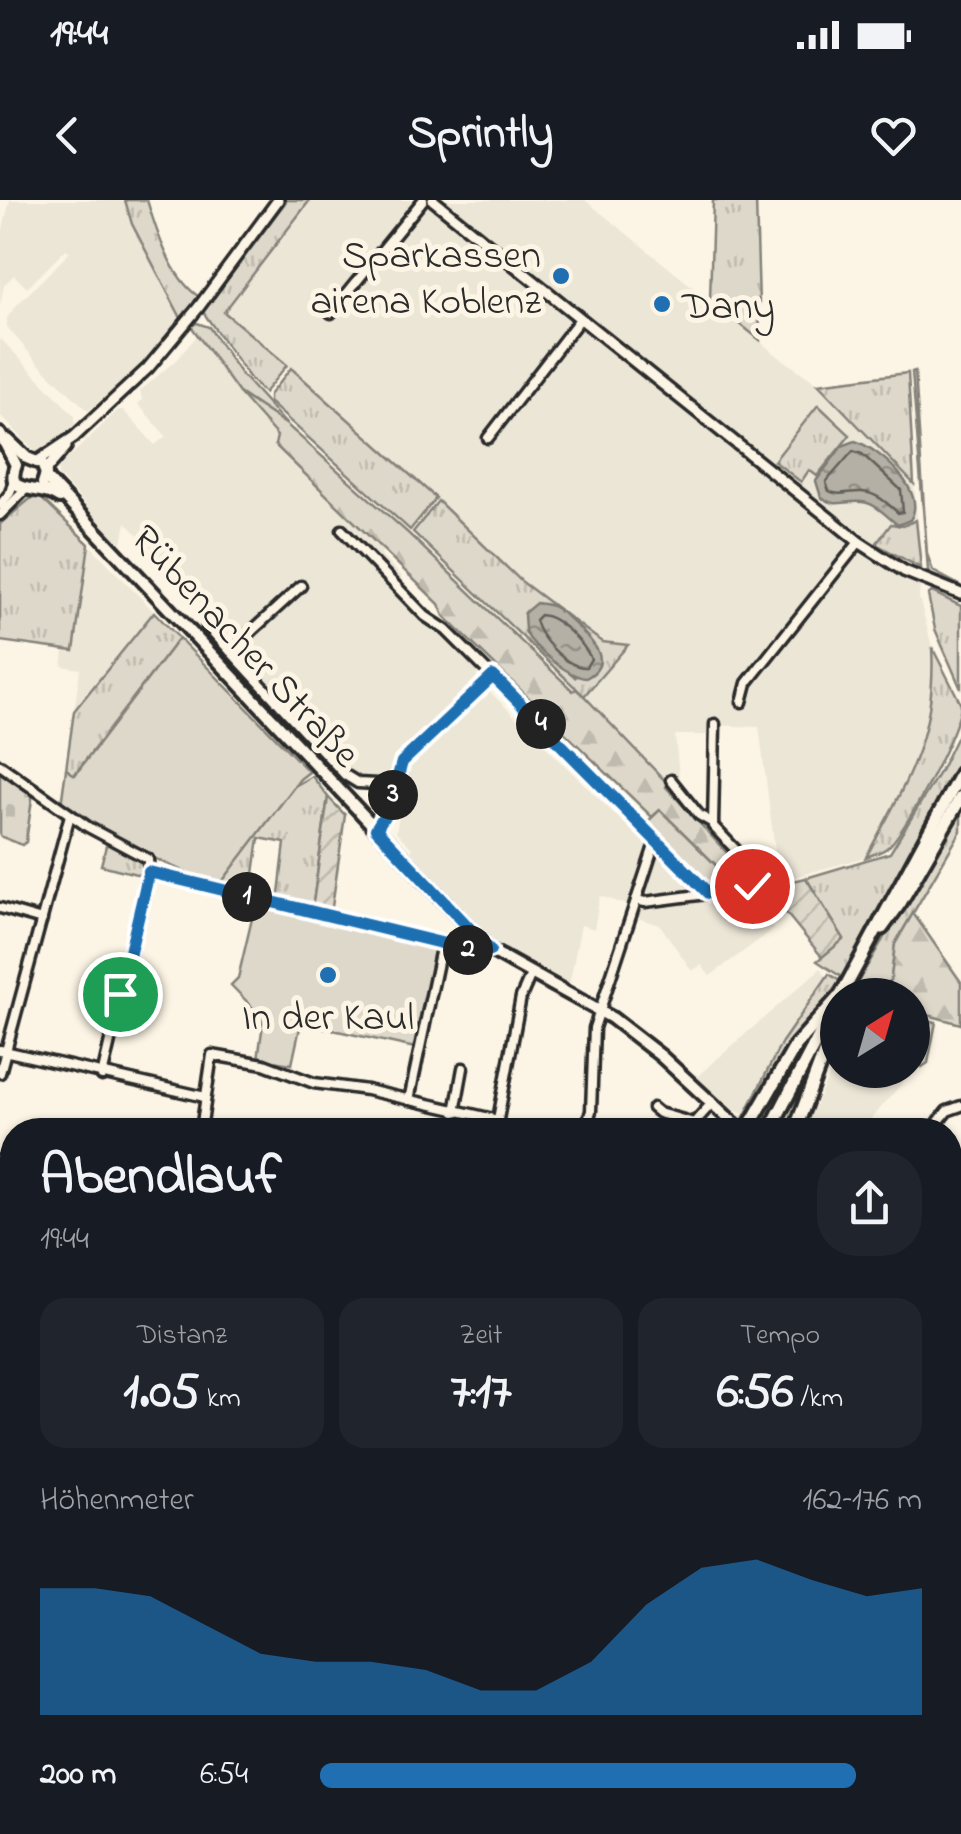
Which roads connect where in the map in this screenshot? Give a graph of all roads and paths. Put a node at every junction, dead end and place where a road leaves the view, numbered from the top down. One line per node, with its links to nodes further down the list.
1 (278, 200): 9 (street)
2 (423, 200): 4 (street)
3 (432, 200): 5 (street)
4 (331, 313)
5 (580, 319): 7 (street); 17 (street)
6 (0, 433): 8 (main road, Rübenacher Straße); 9 (main road, Rübenacher Straße)
7 (488, 438)
8 (16, 465): 9 (main road); 10 (main road)
9 (39, 467): 11 (main road); 14 (main road, Rübenacher Straße)
10 (14, 480): 12 (main road); 13 (street)
11 (38, 488): 12 (main road); 14 (main road, Rübenacher Straße)
12 (25, 490): 15 (street)
13 (0, 505)
14 (72, 508): 32 (main road, Rübenacher Straße)
15 (0, 515)
16 (342, 530): 22 (street)
17 (859, 542): 19 (street); 23 (street)
18 (301, 586): 21 (street, Rübenacher Straße)
19 (961, 594)
20 (207, 626): 21 (street, Rübenacher Straße)
21 (230, 651): 28 (street, Rübenacher Straße)
22 (493, 676): 28 (street); 33 (street)
23 (742, 702)
24 (714, 724): 31 (street)
25 (0, 765): 30 (street)
26 (961, 773): 39 (main road)
27 (671, 780): 31 (street)
28 (395, 786): 32 (street)
29 (961, 797): 39 (main road)
30 (70, 815): 34 (street); 38 (street)
31 (713, 823): 35 (street)
32 (373, 826): 41 (main road, Rübenacher Straße)
33 (658, 842): 35 (street); 36 (street)
34 (149, 872): 40 (street); 51 (street)
35 (708, 893): 36 (street)
36 (636, 900): 44 (street)
37 (0, 908): 38 (street)
38 (42, 920): 47 (street)
39 (876, 935): 43 (main road)
40 (442, 943): 41 (street); 53 (street)
41 (490, 950): 42 (main road, Rübenacher Straße)
42 (531, 974): 44 (main road, Rübenacher Straße); 59 (street)
43 (851, 978)
44 (600, 1010): 54 (main road, Rübenacher Straße); 60 (street)
45 (820, 1018): 64 (main road)
46 (820, 1034): 65 (main road)
47 (3, 1051): 50 (street); 51 (street)
48 (820, 1064): 66 (main road)
49 (463, 1068): 56 (street)
50 (0, 1072)
51 (102, 1076): 52 (street)
52 (205, 1097): 53 (street); 57 (street)
53 (409, 1100): 56 (street)
54 (712, 1103): 62 (street); 63 (main road, Rübenacher Straße)
55 (654, 1108): 61 (street)
56 (455, 1112): 58 (street)
57 (202, 1118)
58 (474, 1118)
59 (498, 1118)
60 (588, 1118)
61 (672, 1118)
62 (700, 1118)
63 (730, 1118)
64 (751, 1118)
65 (776, 1118)
66 (800, 1118)

